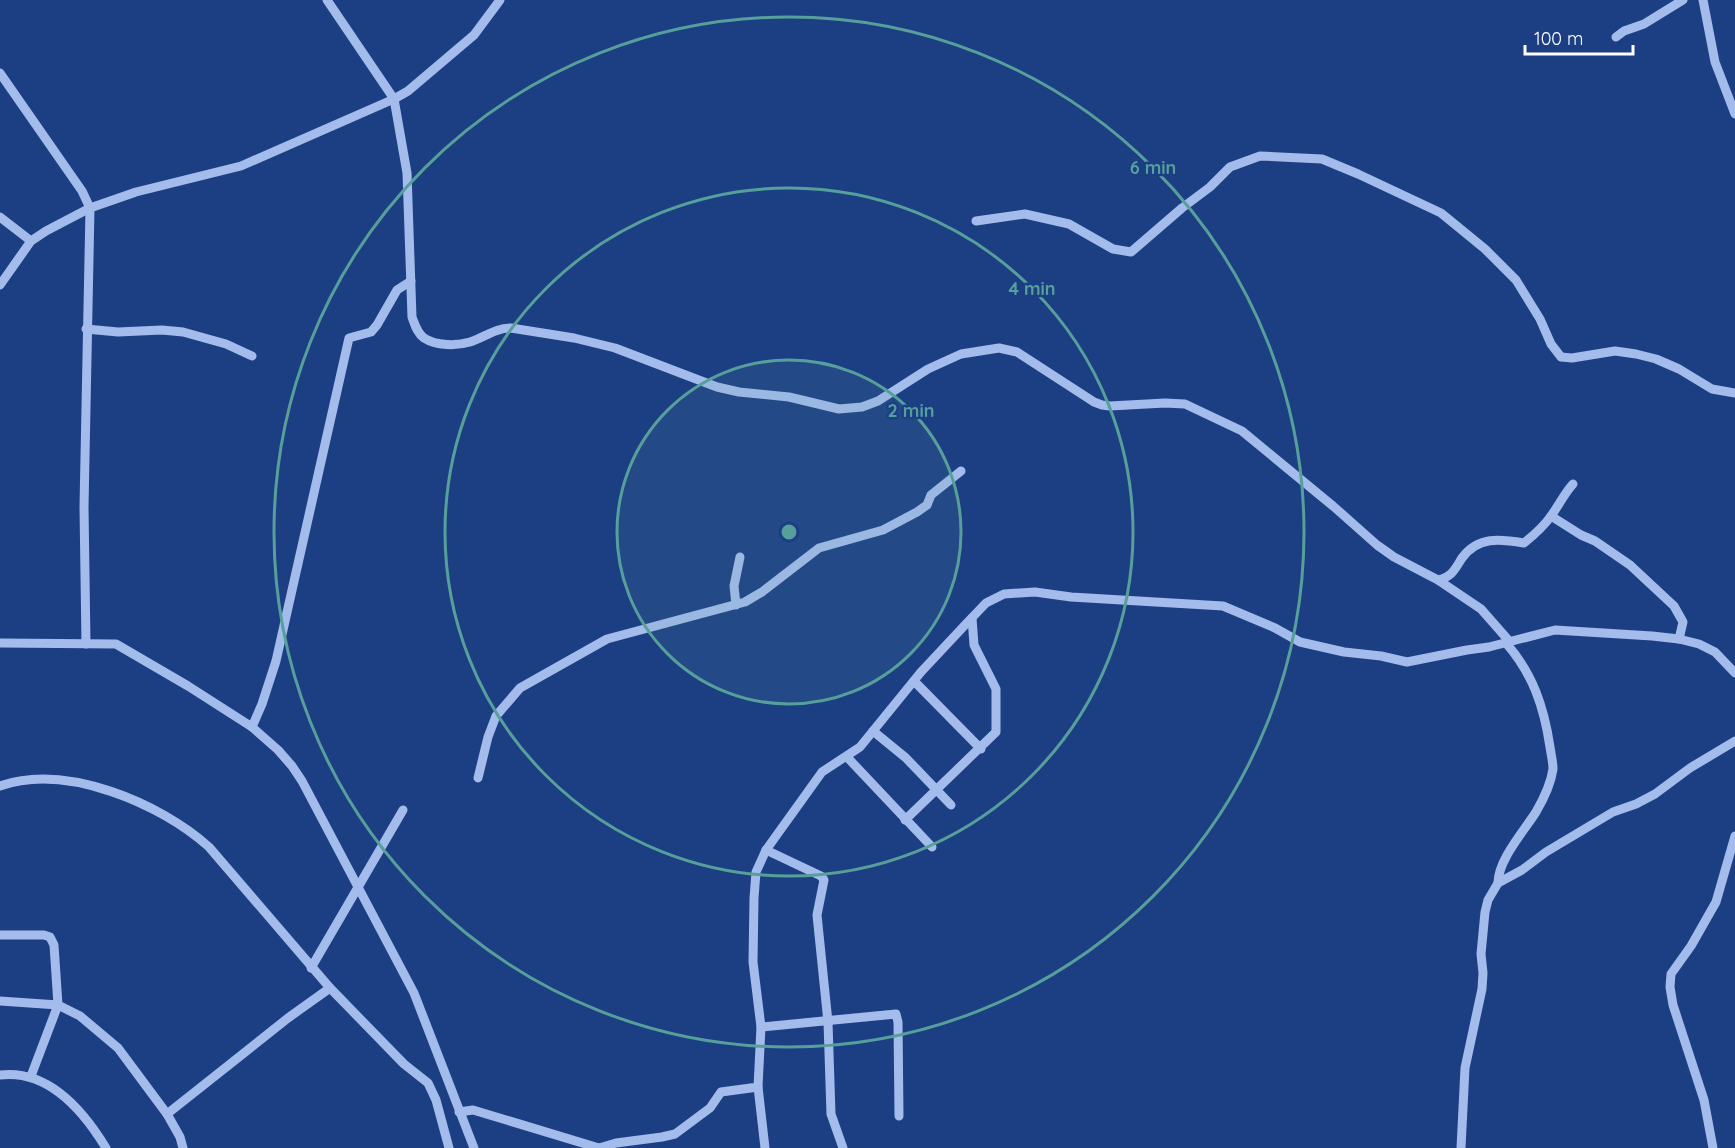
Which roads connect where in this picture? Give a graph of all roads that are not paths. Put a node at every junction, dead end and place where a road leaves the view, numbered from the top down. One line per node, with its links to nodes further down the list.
1 (327, 0): 7 (street)
2 (500, 0): 7 (street)
3 (1683, 0): 5 (street)
4 (1703, 0): 8 (street)
5 (1616, 37)
6 (0, 73): 9 (street)
7 (394, 99): 9 (street); 13 (street)
8 (1735, 114)
9 (90, 208): 12 (street); 15 (street)
10 (0, 217): 12 (street)
11 (976, 222): 17 (street)
12 (31, 242): 14 (street)
13 (411, 281): 22 (street); 31 (street)
14 (0, 285)
15 (86, 329): 16 (street); 28 (street)
16 (252, 356)
17 (1735, 393)
18 (961, 471): 23 (street)
19 (1573, 484): 20 (street)
20 (1551, 516): 22 (street); 25 (street)
21 (740, 557): 23 (street)
22 (1438, 580): 27 (street)
23 (736, 605): 36 (street)
24 (972, 618): 27 (street); 30 (street); 34 (street)
25 (1679, 639): 27 (street); 29 (street)
26 (0, 643): 28 (street)
27 (1508, 643): 47 (street)
28 (86, 644): 31 (street)
29 (1735, 673)
30 (914, 681): 32 (street); 34 (street)
31 (252, 727): 48 (street)
32 (873, 731): 35 (street); 38 (street)
33 (1735, 741): 47 (street)
34 (981, 749): 38 (street)
35 (847, 757): 41 (street); 44 (street)
36 (478, 778)
37 (0, 786): 50 (street)
38 (938, 790): 39 (street); 41 (street)
39 (951, 805)
40 (404, 810): 48 (street)
41 (905, 820): 43 (street)
42 (1735, 836): 45 (street)
43 (932, 848)
44 (766, 850): 54 (street); 55 (street)
45 (1727, 866): 46 (street); 70 (street)
46 (1735, 874)
47 (1498, 883): 69 (street)
48 (358, 890): 50 (street); 59 (street)
49 (0, 935): 53 (street)
50 (311, 968): 51 (street)
51 (330, 988): 60 (street); 64 (street)
52 (0, 1001): 53 (street)
53 (58, 1005): 57 (street); 60 (street)
54 (828, 1022): 55 (street); 61 (street); 68 (street)
55 (761, 1027): 58 (street)
56 (0, 1075): 57 (street)
57 (31, 1076): 62 (street)
58 (758, 1087): 66 (street); 67 (street)
59 (459, 1112): 65 (street); 66 (street)
60 (167, 1114): 63 (street)
61 (899, 1116)
62 (106, 1148)
63 (183, 1148)
64 (449, 1148)
65 (474, 1148)
66 (599, 1148)
67 (765, 1148)
68 (843, 1148)
69 (1461, 1148)
70 (1713, 1148)

